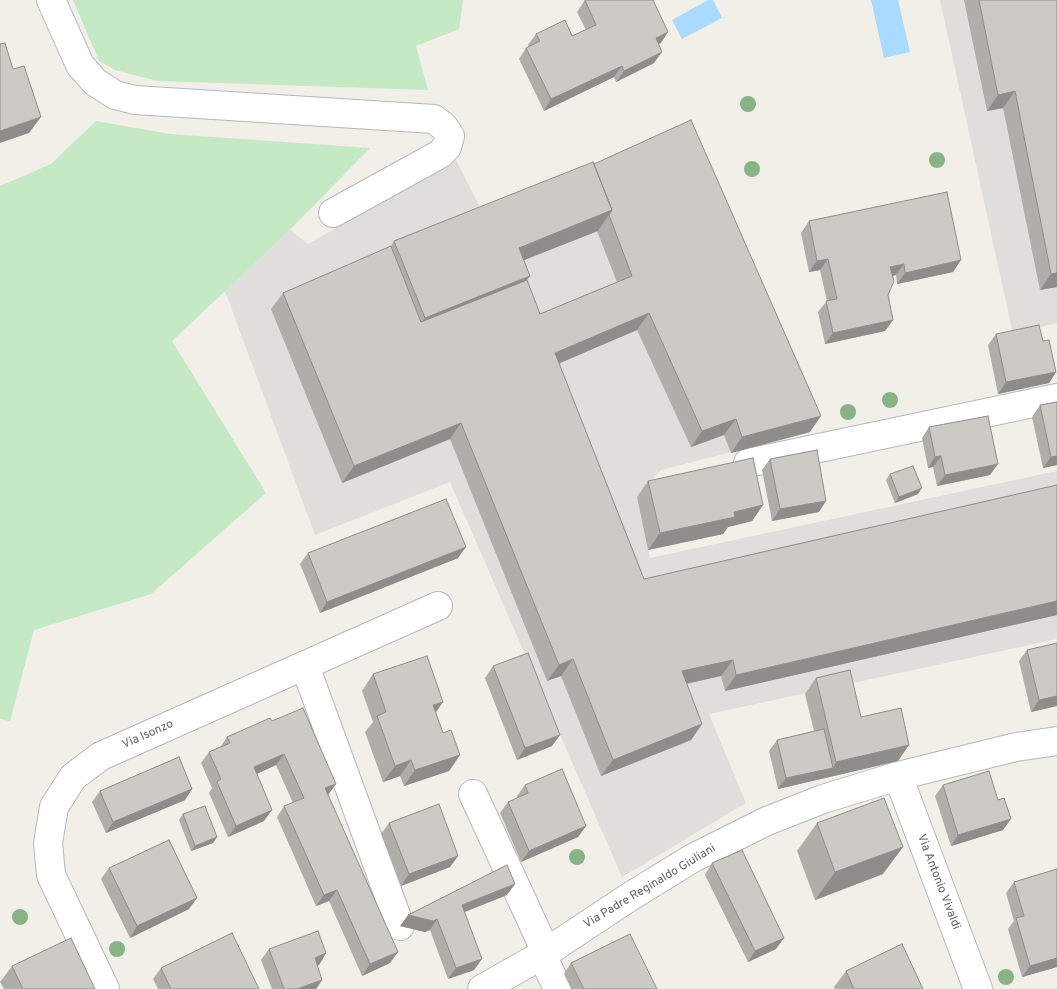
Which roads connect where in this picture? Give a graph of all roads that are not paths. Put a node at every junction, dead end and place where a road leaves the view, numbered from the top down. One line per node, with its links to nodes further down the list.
1 (50, 0): 2 (street)
2 (333, 214)
3 (1057, 398): 4 (street)
4 (748, 463)
5 (438, 606): 6 (street, Via Isonzo)
6 (305, 666): 10 (street); 12 (street, Via Isonzo)
7 (1057, 741): 8 (street, Via Padre Reginaldo Giuliani)
8 (898, 776): 11 (street, Via Padre Reginaldo Giuliani); 15 (street, Via Antonio Vivaldi)
9 (473, 794): 11 (street)
10 (400, 926)
11 (544, 953): 13 (street, Via Padre Reginaldo Giuliani); 14 (street)
12 (105, 989)
13 (482, 989)
14 (558, 989)
15 (978, 989)

